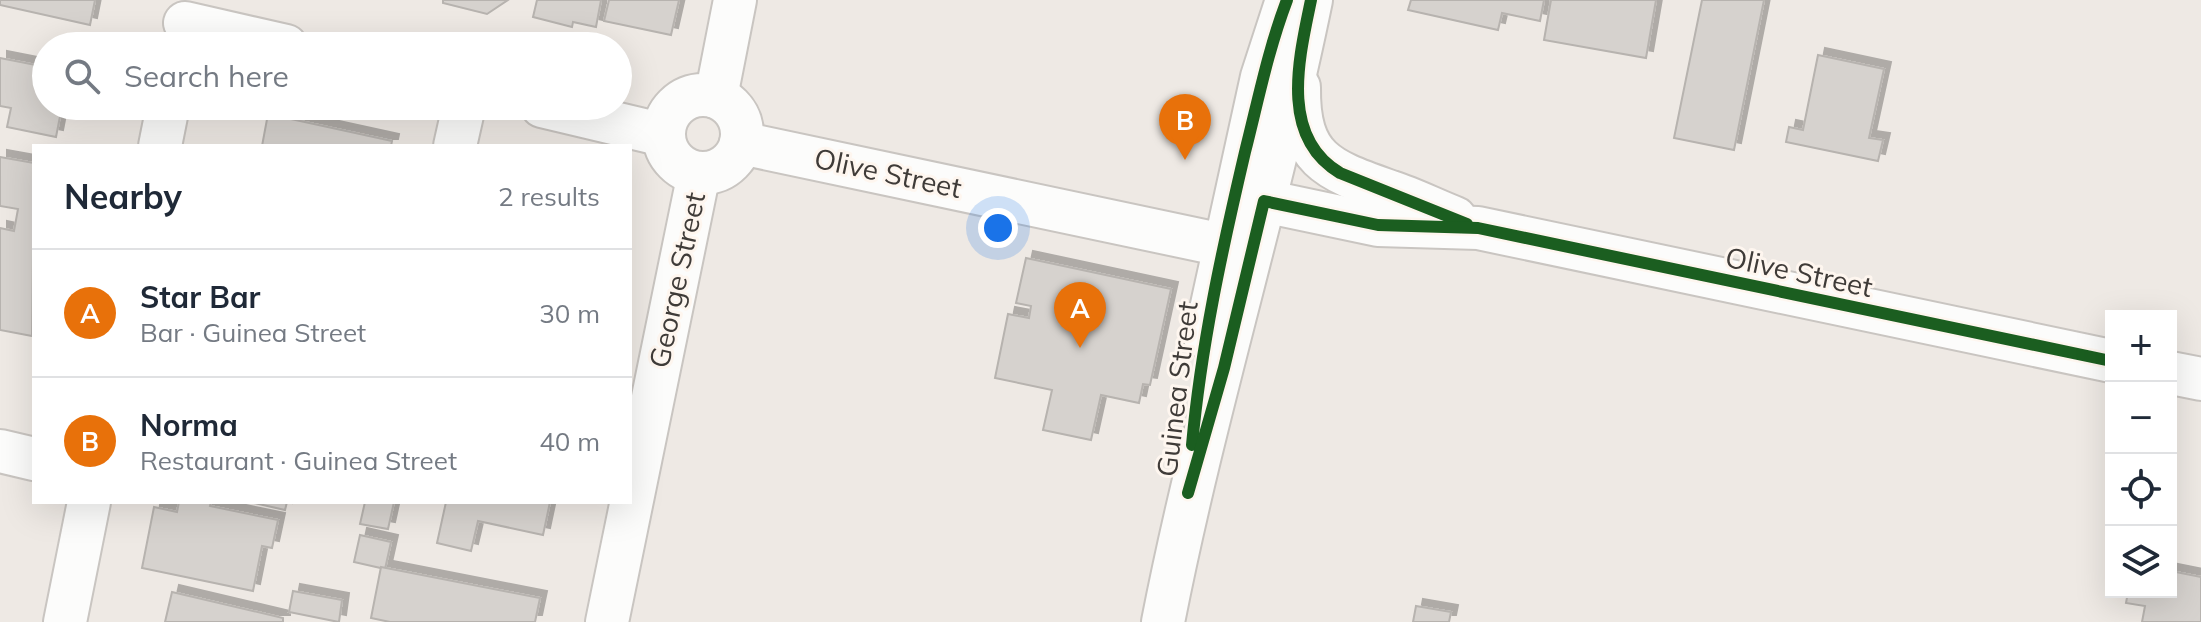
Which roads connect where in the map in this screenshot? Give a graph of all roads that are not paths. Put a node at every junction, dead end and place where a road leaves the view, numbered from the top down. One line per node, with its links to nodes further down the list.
1 (735, 0): 7 (street)
2 (1287, 0): 8 (street, Guinea Street)
3 (1311, 0): 6 (street, Guinea Street)
4 (185, 23): 5 (street)
5 (225, 32)
6 (1302, 46): 17 (street, Guinea Street); 18 (street, Olive Street)
7 (716, 97): 12 (street); 13 (street)
8 (1256, 110): 17 (street); 19 (street, Guinea Street)
9 (165, 120): 14 (street)
10 (461, 120): 15 (street)
11 (601, 120): 12 (street)
12 (664, 135): 16 (street)
13 (741, 143): 16 (street); 19 (street, Olive Street)
14 (160, 144)
15 (455, 144)
16 (699, 173): 26 (street, George Street)
17 (1264, 201): 18 (street, Olive Street); 25 (street, Guinea Street)
18 (1478, 228): 20 (street, Olive Street)
19 (1223, 245): 25 (street, Guinea Street)
20 (2105, 360)
21 (2177, 374): 22 (street)
22 (2201, 379)
23 (0, 451): 24 (street)
24 (32, 459)
25 (1188, 493): 31 (street, Guinea Street)
26 (632, 500)
27 (89, 504): 29 (street)
28 (631, 504): 30 (street, George Street)
29 (65, 622)
30 (607, 622)
31 (1163, 622)

